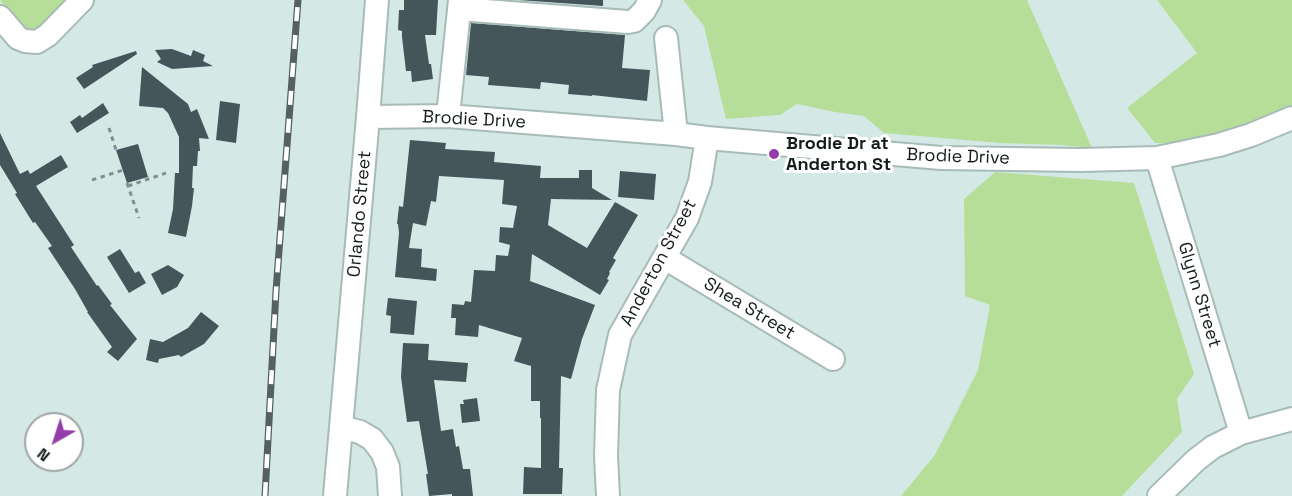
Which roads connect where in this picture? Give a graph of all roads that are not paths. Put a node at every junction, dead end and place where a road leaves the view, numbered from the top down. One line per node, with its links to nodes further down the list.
1 (82, 0): 5 (street)
2 (377, 0): 8 (street, Orlando Street)
3 (650, 0): 4 (street)
4 (459, 5): 7 (street)
5 (0, 17)
6 (666, 38): 10 (street)
7 (448, 116): 8 (street, Brodie Drive); 10 (street, Brodie Drive)
8 (368, 117): 16 (street, Orlando Street)
9 (1292, 118): 12 (street, Brodie Drive)
10 (676, 134): 11 (street, Brodie Drive)
11 (707, 138): 12 (street, Brodie Drive); 13 (street, Anderton Street)
12 (1157, 158): 17 (street, Glynn Street)
13 (665, 258): 14 (street, Shea Street); 20 (street, Anderton Street)
14 (833, 359)
15 (1292, 419): 17 (street)
16 (341, 427): 18 (street, Orlando Street); 19 (street)
17 (1241, 433): 21 (street)
18 (335, 496)
19 (390, 496)
20 (608, 496)
21 (1159, 496)

